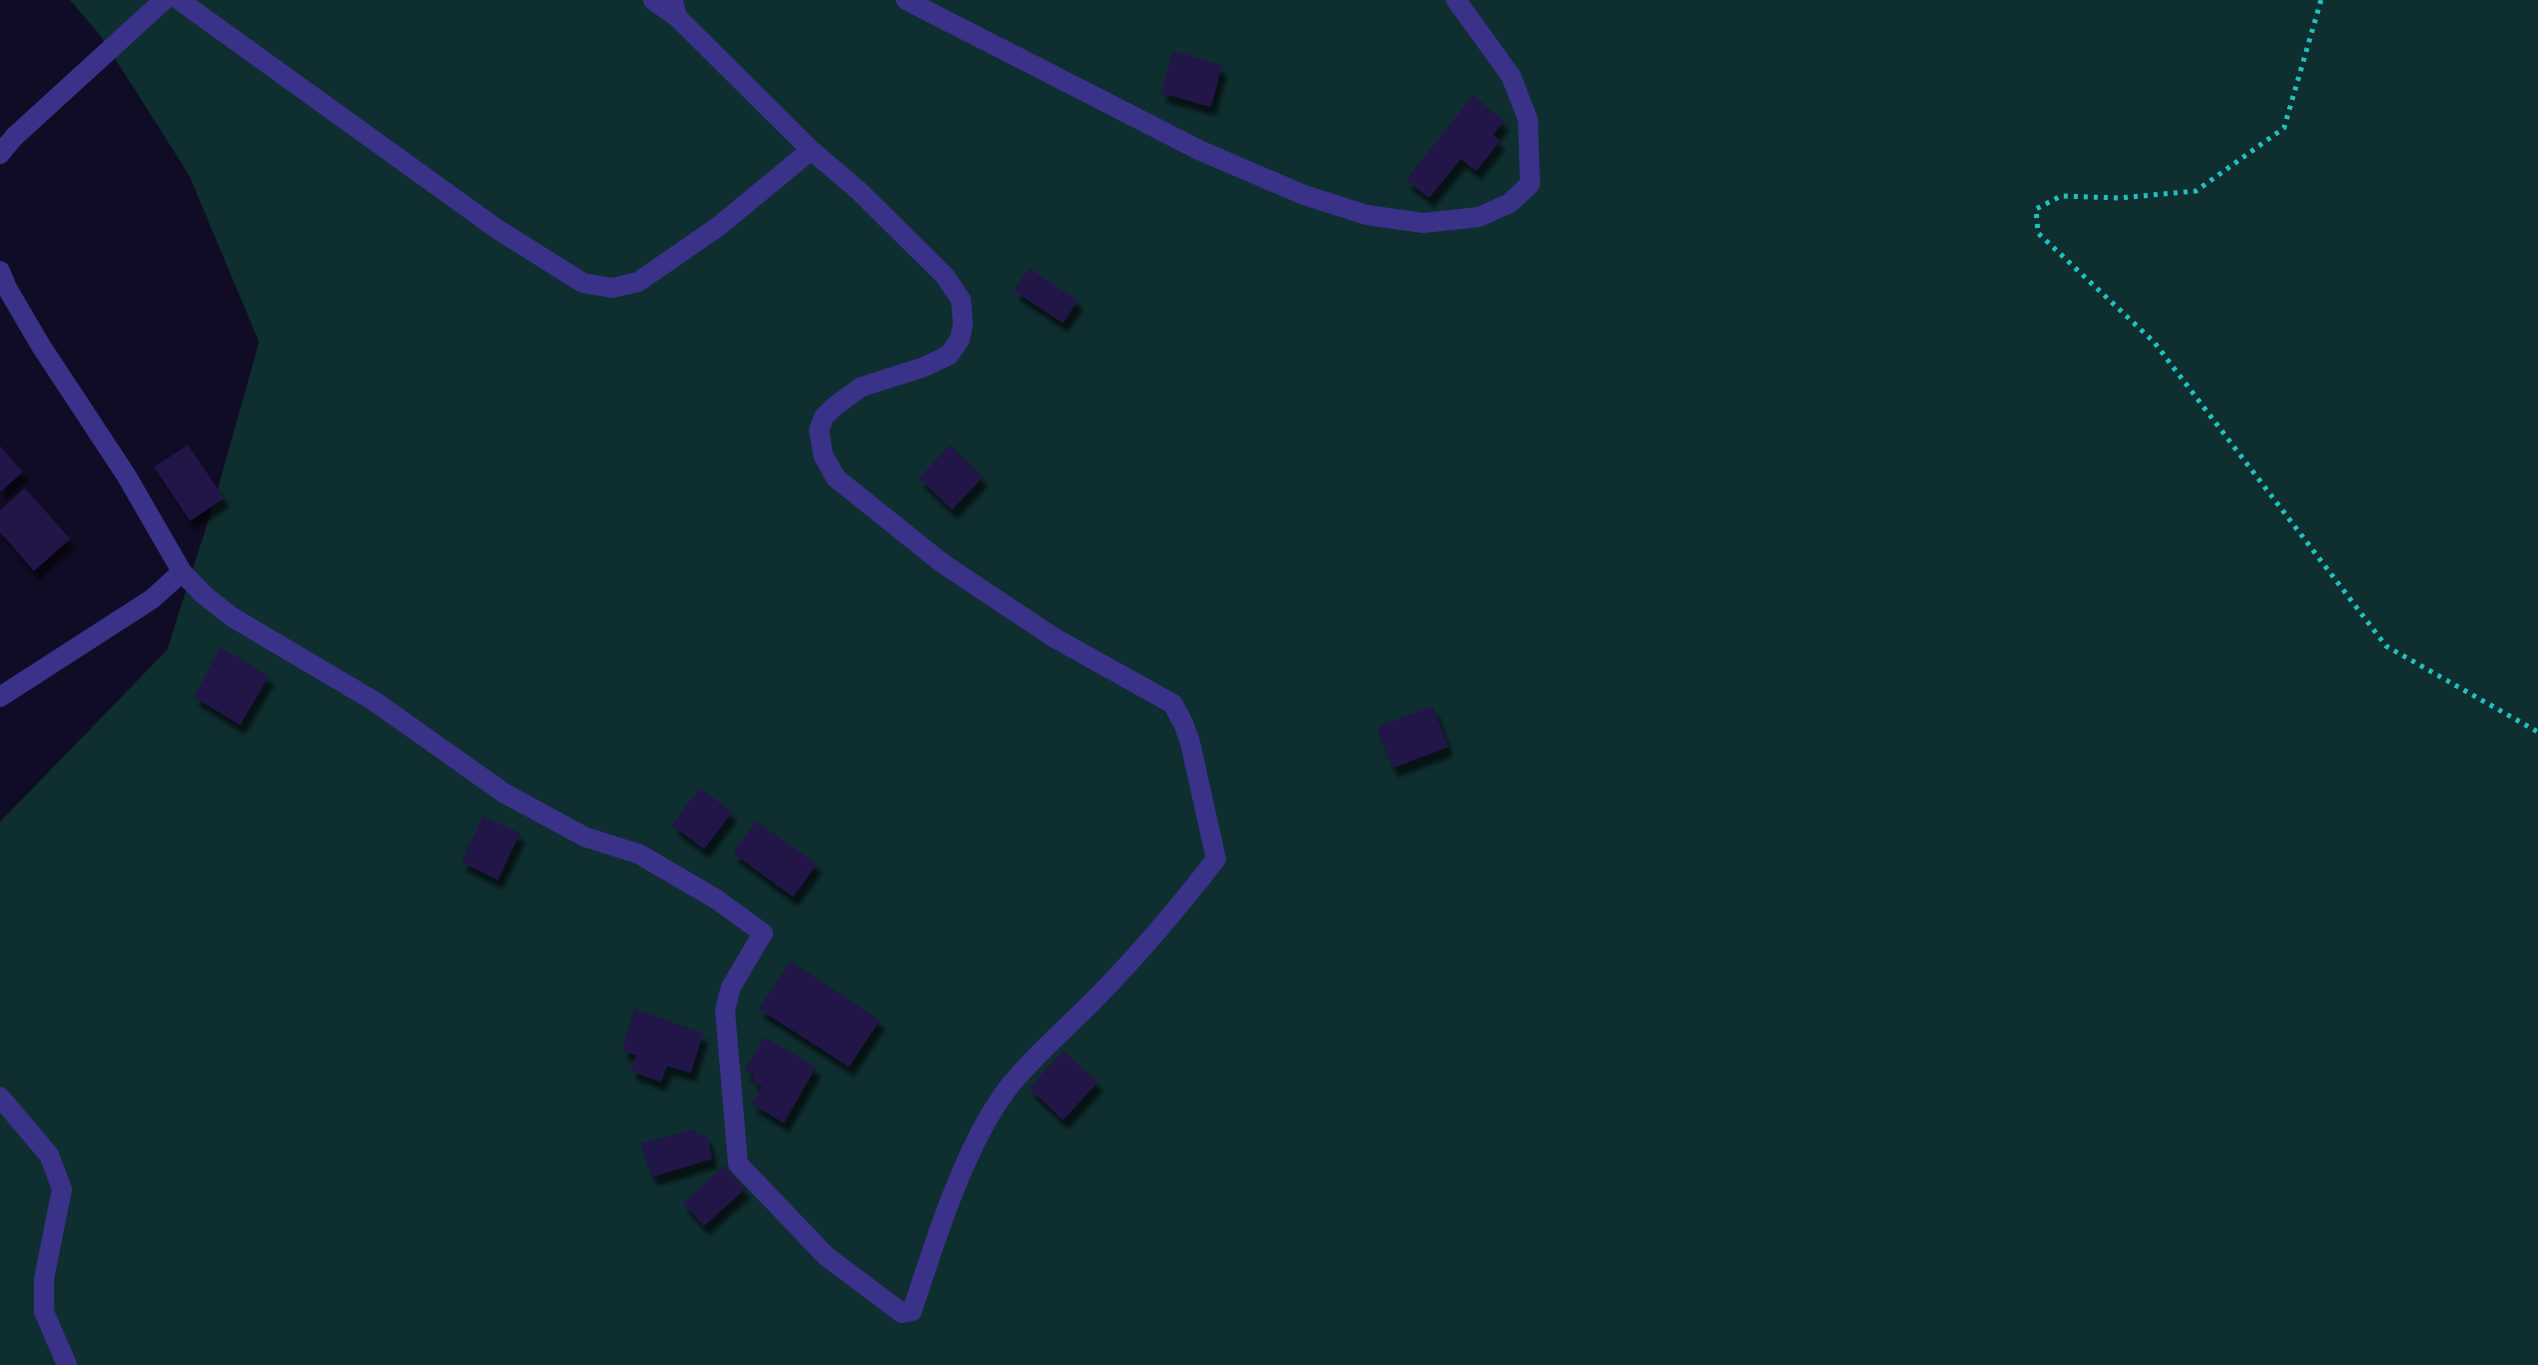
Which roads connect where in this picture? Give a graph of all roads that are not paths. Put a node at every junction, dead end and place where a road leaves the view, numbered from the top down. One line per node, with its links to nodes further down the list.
1 (164, 0): 8 (street)
2 (179, 0): 7 (street)
3 (653, 0): 6 (street)
4 (906, 0): 5 (street)
5 (1456, 0)
6 (675, 9): 7 (street)
7 (811, 150): 10 (street)
8 (0, 154)
9 (0, 271): 10 (street)
10 (182, 572): 11 (street)
11 (0, 697)
12 (0, 1097): 13 (street)
13 (67, 1365)

